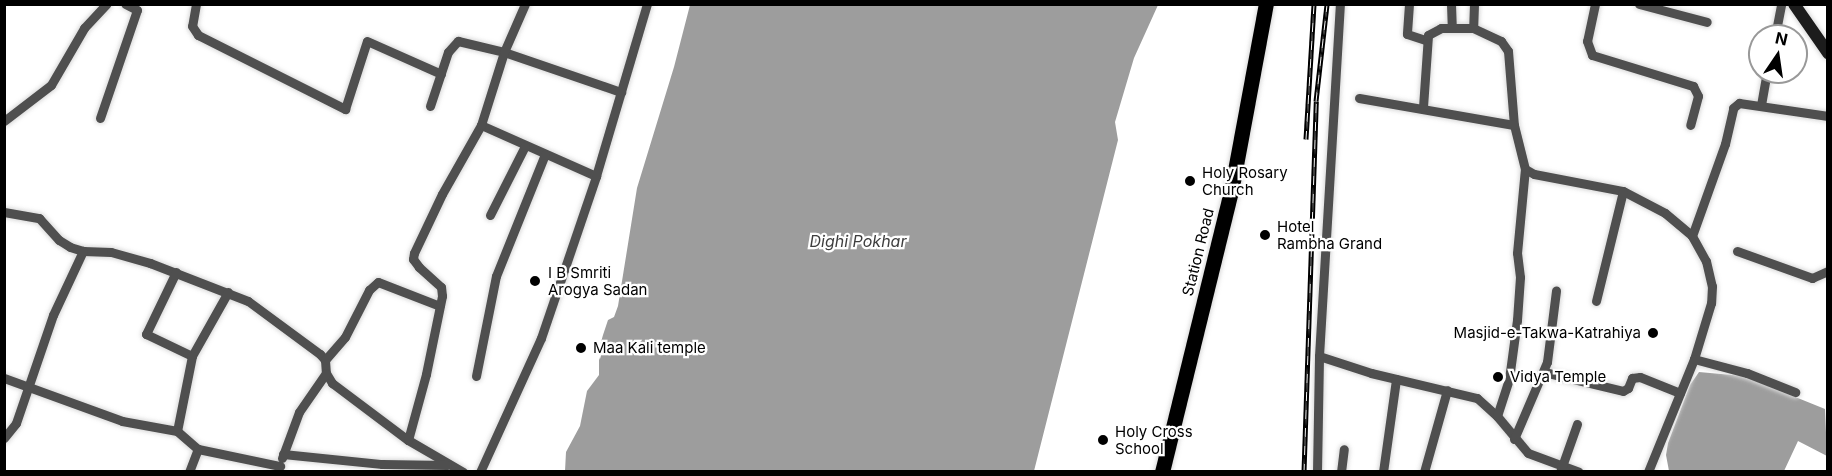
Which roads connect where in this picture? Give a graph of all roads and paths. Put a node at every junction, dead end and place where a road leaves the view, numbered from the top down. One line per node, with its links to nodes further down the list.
1 (106, 4): 31 (street)
2 (125, 4): 30 (street)
3 (196, 4): 22 (street)
4 (525, 4): 20 (street)
5 (647, 4): 24 (street)
6 (1266, 4): 79 (main road, Station Road)
7 (1340, 4): 52 (street)
8 (1409, 4): 19 (street)
9 (1451, 4): 17 (street)
10 (1474, 4): 18 (street)
11 (1595, 4): 34 (street)
12 (1639, 4): 15 (street)
13 (1781, 4): 16 (street)
14 (1794, 4): 21 (main road)
15 (1707, 22)
16 (1777, 24)
17 (1452, 28): 18 (street); 19 (street)
18 (1473, 28): 33 (street)
19 (1426, 40): 28 (street)
20 (504, 52): 22 (street); 24 (street); 32 (street)
21 (1827, 53)
22 (441, 74): 27 (street)
23 (1765, 84): 26 (street)
24 (621, 92): 38 (street)
25 (1359, 98): 28 (street)
26 (1761, 105): 29 (street); 42 (street)
27 (429, 106)
28 (1423, 107): 33 (street)
29 (1827, 116)
30 (100, 118)
31 (4, 121)
32 (481, 125): 35 (street); 50 (street)
33 (1514, 125): 37 (street)
34 (1690, 125)
35 (525, 146): 36 (street); 41 (street)
36 (545, 154): 38 (street); 57 (street)
37 (1525, 169): 39 (street); 64 (street)
38 (596, 176): 78 (street)
39 (1623, 190): 42 (street); 49 (street)
40 (4, 212): 43 (street)
41 (490, 215)
42 (1692, 237): 53 (street)
43 (83, 251): 46 (street); 60 (street)
44 (1737, 251): 45 (street)
45 (1827, 270)
46 (176, 272): 48 (street); 51 (street)
47 (1556, 291): 55 (street)
48 (228, 292): 51 (street); 54 (street)
49 (1596, 301)
50 (440, 306): 54 (street); 69 (street)
51 (192, 356): 66 (street)
52 (1319, 356): 59 (street); 80 (street)
53 (1694, 359): 62 (street); 63 (street)
54 (325, 360): 56 (street)
55 (1544, 372): 63 (street); 68 (street)
56 (326, 373): 69 (street); 72 (street)
57 (476, 375)
58 (4, 378): 60 (street)
59 (1396, 379): 61 (street); 82 (street)
60 (30, 388): 66 (street); 67 (street)
61 (1447, 390): 64 (street); 83 (street)
62 (1795, 392)
63 (1680, 393): 85 (street)
64 (1497, 416): 68 (street)
65 (1577, 424): 74 (street)
66 (177, 432): 70 (street)
67 (4, 438)
68 (1514, 439): 74 (street)
69 (408, 440): 73 (street)
70 (198, 449): 75 (street); 76 (street)
71 (1344, 449): 81 (street)
72 (283, 454): 73 (street); 75 (street)
73 (447, 465): 77 (street)
74 (1561, 468): 84 (street)
75 (280, 469)
76 (189, 471)
77 (463, 471)
78 (480, 471)
79 (1162, 471)
80 (1317, 471)
81 (1341, 471)
82 (1383, 471)
83 (1425, 471)
84 (1579, 471)
85 (1648, 471)

